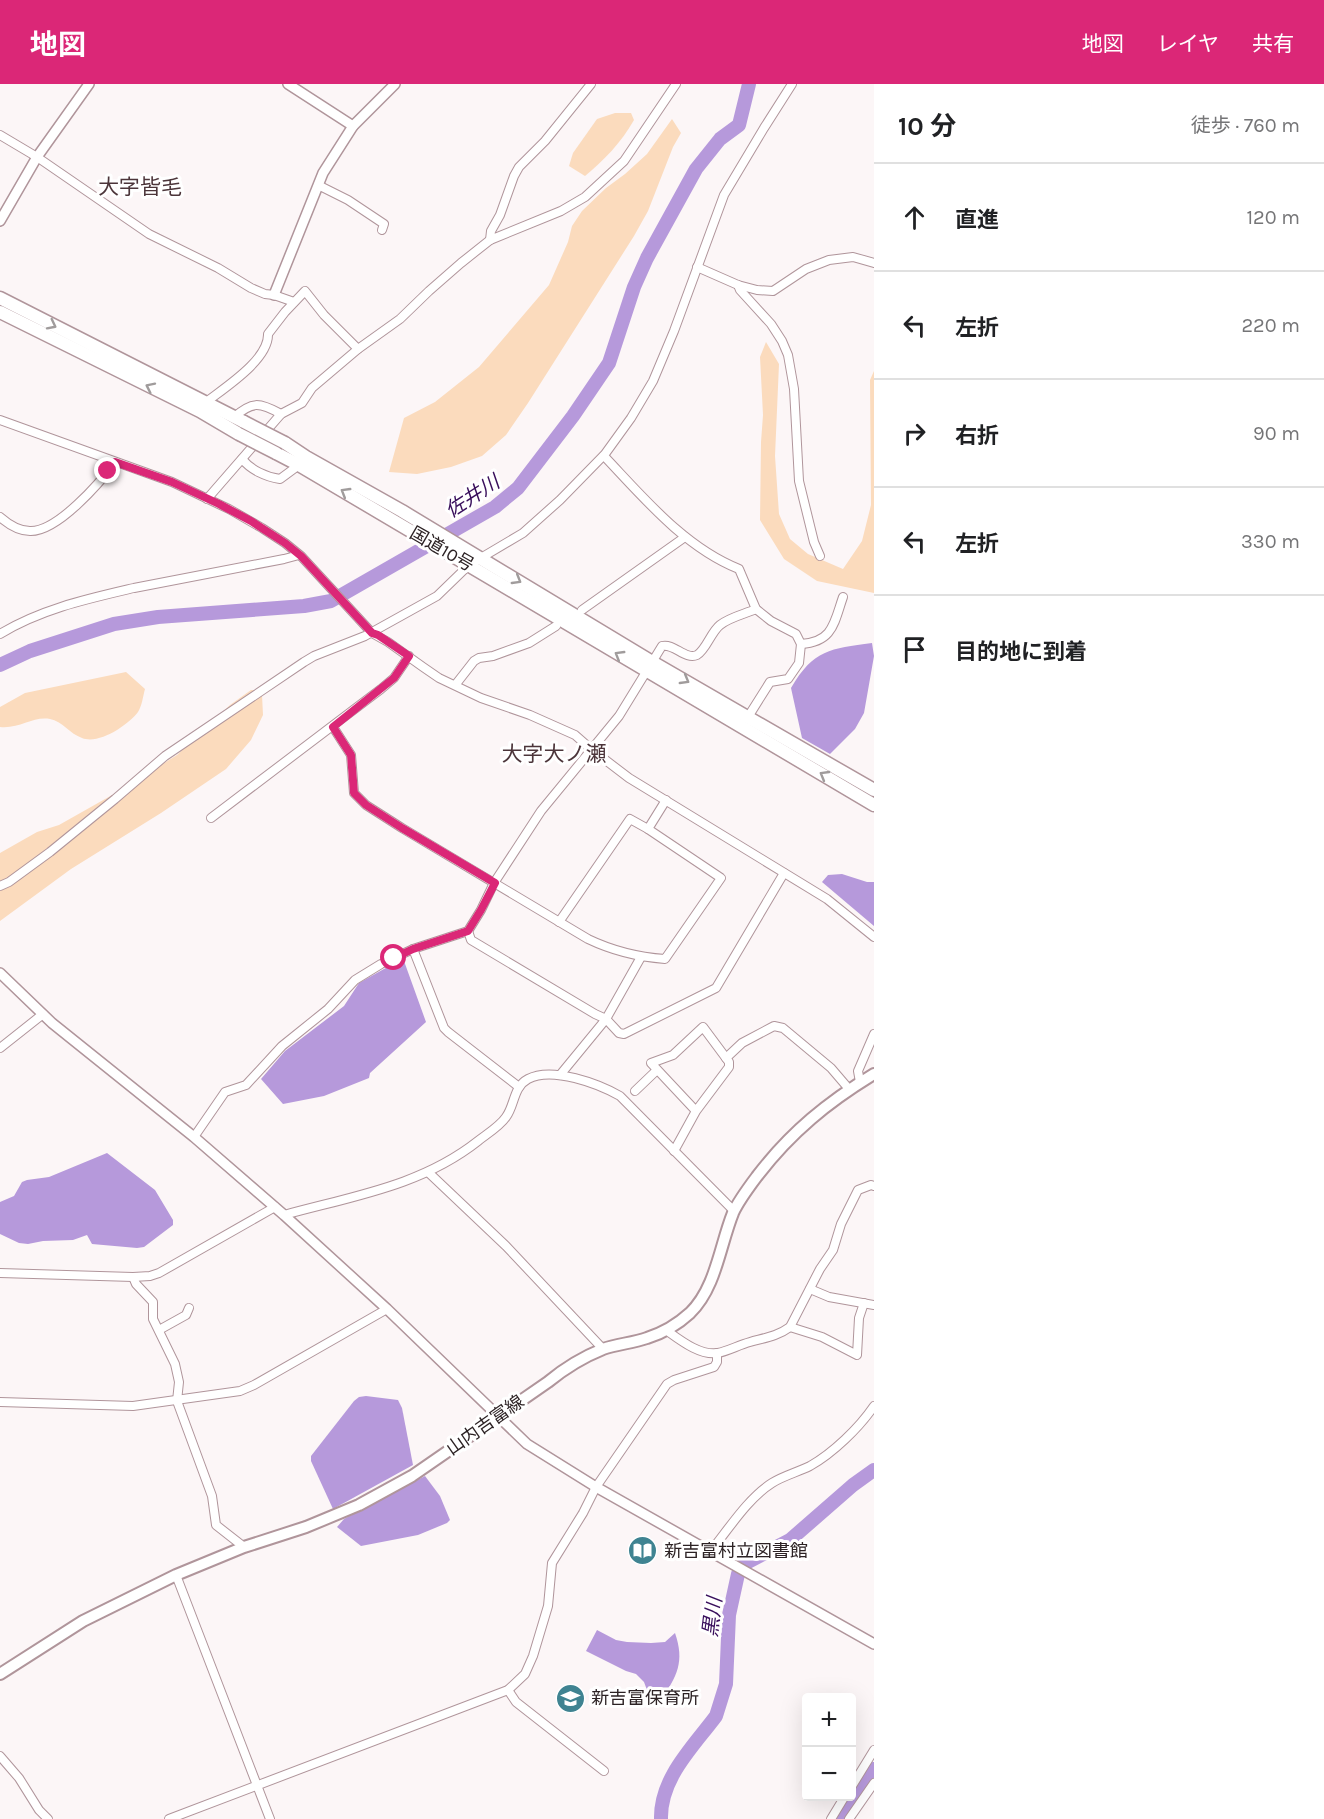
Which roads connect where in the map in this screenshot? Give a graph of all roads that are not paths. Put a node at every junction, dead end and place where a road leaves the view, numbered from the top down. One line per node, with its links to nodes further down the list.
1 (89, 84): 9 (street)
2 (288, 84): 7 (street)
3 (394, 84): 7 (street)
4 (591, 84): 13 (street)
5 (676, 84): 13 (street)
6 (792, 84): 15 (street)
7 (353, 126): 10 (street)
8 (0, 135): 9 (street)
9 (37, 157): 11 (street); 17 (street)
10 (318, 185): 12 (street); 17 (street)
11 (0, 221)
12 (382, 230)
13 (489, 240): 21 (street)
14 (874, 262): 16 (street)
15 (697, 267): 16 (street); 26 (street)
16 (738, 285): 35 (street)
17 (274, 295): 19 (street)
18 (0, 298): 22 (highway, 国道10号, one-way to 22)
19 (294, 302): 21 (street); 22 (street)
20 (0, 312): 25 (highway, 国道10号, one-way to 20)
21 (358, 349): 23 (street)
22 (205, 402): 25 (highway, 国道10号)
23 (281, 414): 25 (street); 27 (street)
24 (0, 420): 28 (street)
25 (239, 425): 29 (highway, 国道10号, bridge); 31 (highway, 国道10号, bridge)
26 (604, 456): 33 (street); 37 (street)
27 (242, 459): 29 (street); 30 (street)
28 (115, 462): 30 (street); 32 (street)
29 (300, 465): 31 (highway, 国道10号, one-way to 29)
30 (207, 499): 34 (street)
31 (399, 517): 36 (highway, 国道10号)
32 (0, 518)
33 (685, 537): 39 (street); 40 (street)
34 (299, 555): 42 (street); 43 (street)
35 (820, 556)
36 (466, 559): 37 (highway, 国道10号); 42 (street); 46 (highway, 国道10号, one-way to 36)
37 (482, 559): 46 (highway, 国道10号, one-way to 46)
38 (843, 597): 44 (street)
39 (756, 609): 44 (street); 46 (street)
40 (582, 610)
41 (556, 626): 47 (street)
42 (372, 633): 45 (street); 58 (street)
43 (0, 634)
44 (801, 644): 48 (street)
45 (409, 656): 47 (street); 49 (street)
46 (649, 666): 48 (highway, 国道10号, one-way to 48); 50 (street); 53 (highway, 国道10号, one-way to 46)
47 (456, 684): 50 (street)
48 (748, 717): 51 (highway, 国道10号)
49 (333, 727): 54 (street); 57 (street)
50 (591, 749): 52 (street); 57 (street)
51 (874, 790)
52 (666, 800): 55 (street); 56 (street)
53 (874, 804)
54 (211, 818)
55 (648, 829): 59 (street); 63 (street)
56 (784, 873): 61 (street); 66 (street)
57 (495, 883): 59 (street); 60 (street)
58 (0, 886)
59 (559, 922): 63 (street)
60 (468, 931): 62 (street); 66 (street)
61 (874, 937)
62 (413, 949): 74 (street); 78 (street)
63 (641, 957): 66 (street)
64 (0, 974): 65 (street)
65 (43, 1014): 68 (street); 78 (street)
66 (606, 1019): 72 (street)
67 (874, 1034): 73 (street)
68 (0, 1048)
69 (726, 1058): 70 (street); 75 (street); 77 (street)
70 (657, 1070): 76 (street); 77 (street)
71 (874, 1074): 73 (main road, 山内吉富線)
72 (560, 1075): 74 (street); 79 (street)
73 (860, 1082): 75 (main road, 山内吉富線)
74 (519, 1087): 80 (street)
75 (849, 1089): 83 (main road, 山内吉富線)
76 (635, 1091)
77 (696, 1111): 79 (street)
78 (194, 1137): 82 (street)
79 (674, 1151): 83 (street)
80 (428, 1173): 84 (street); 95 (street)
81 (873, 1184): 87 (street)
82 (274, 1207): 84 (street); 86 (street)
83 (734, 1211): 94 (main road, 山内吉富線)
84 (284, 1215): 91 (street)
85 (0, 1273): 86 (street)
86 (133, 1277): 93 (street)
87 (810, 1289): 88 (street); 92 (street)
88 (864, 1303): 89 (street); 92 (street)
89 (874, 1305)
90 (189, 1308): 93 (street)
91 (387, 1309): 97 (street); 100 (street)
92 (790, 1327): 96 (street)
93 (159, 1330): 97 (street)
94 (666, 1330): 95 (main road, 山内吉富線); 96 (street)
95 (603, 1349): 100 (main road, 山内吉富線)
96 (717, 1353): 101 (street)
97 (177, 1401): 98 (street); 102 (street)
98 (0, 1402)
99 (874, 1406): 103 (street)
100 (498, 1416): 101 (street); 102 (main road, 山内吉富線)
101 (596, 1487): 103 (street); 107 (street)
102 (244, 1547): 104 (main road, 山内吉富線)
103 (710, 1552): 105 (street)
104 (176, 1575): 106 (main road, 山内吉富線); 113 (street)
105 (874, 1644)
106 (0, 1674)
107 (508, 1690): 110 (street); 113 (street)
108 (874, 1750): 111 (street)
109 (0, 1756): 115 (street)
110 (604, 1771)
111 (856, 1779)
112 (874, 1783): 119 (street)
113 (256, 1786): 116 (street); 117 (street)
114 (842, 1801): 118 (street)
115 (48, 1819)
116 (169, 1819)
117 (270, 1819)
118 (831, 1819)
119 (849, 1819)

